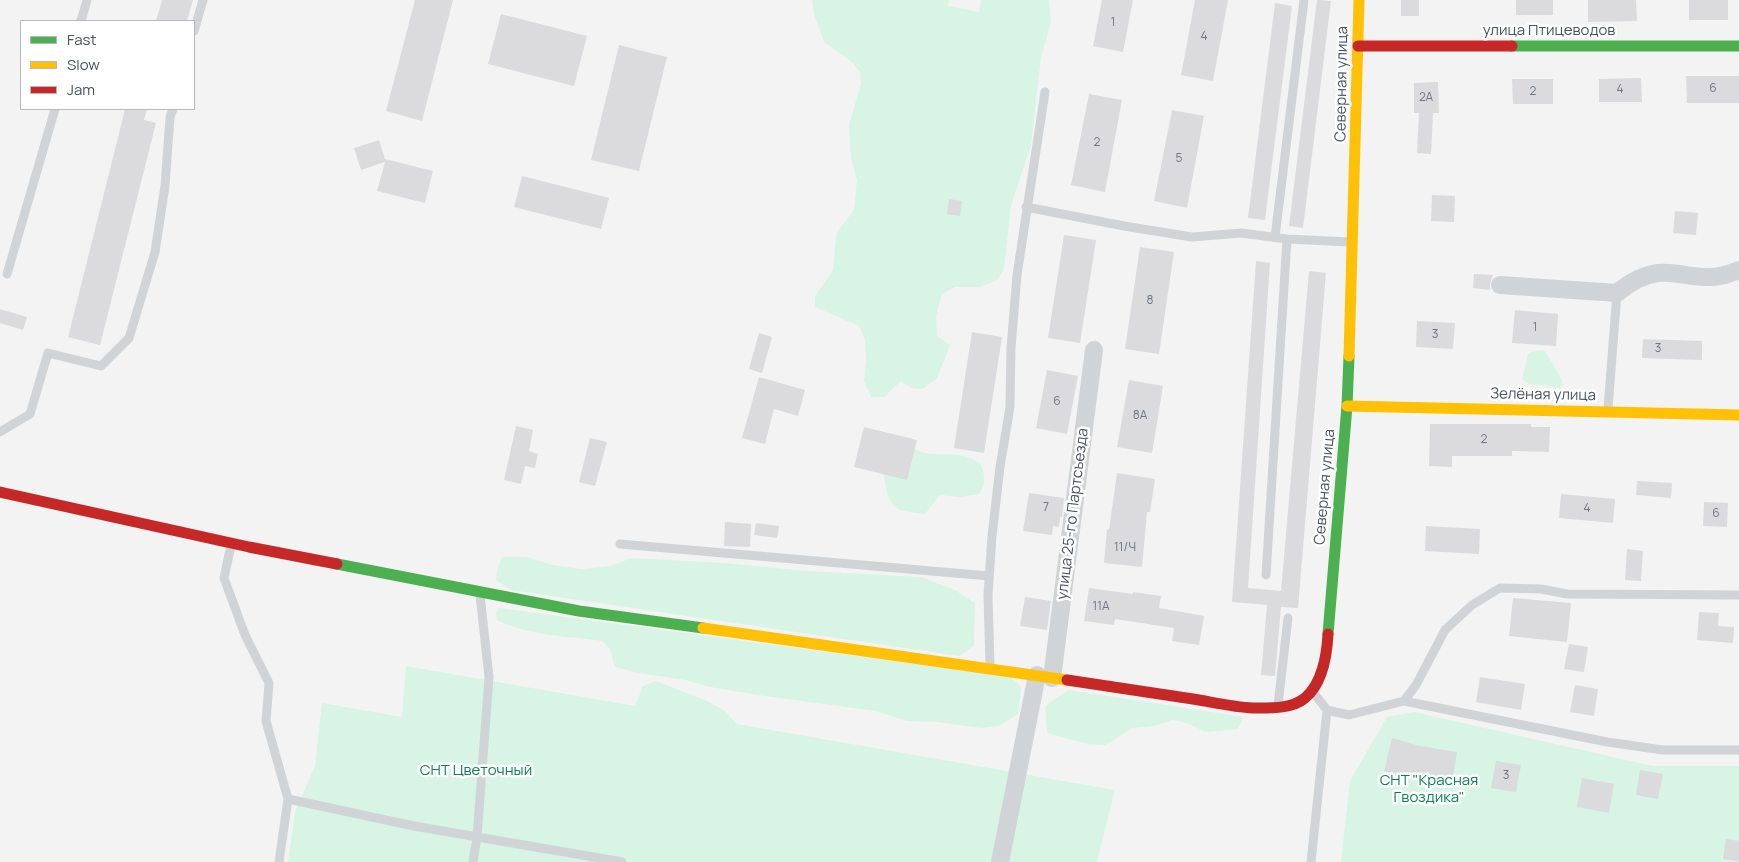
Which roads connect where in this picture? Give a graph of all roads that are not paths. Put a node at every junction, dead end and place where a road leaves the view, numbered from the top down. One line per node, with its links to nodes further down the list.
1 (87, 0): 5 (lane)
2 (203, 0): 6 (lane)
3 (1304, 0): 13 (lane)
4 (1358, 0): 7 (street, Северная улица)
5 (80, 20)
6 (195, 28)
7 (1358, 46): 8 (street, улица Птицеводов); 15 (street, Северная улица)
8 (1739, 46)
9 (1045, 92): 12 (lane)
10 (55, 110): 17 (lane)
11 (173, 110): 24 (lane)
12 (1026, 207): 13 (lane); 29 (lane)
13 (1274, 237): 14 (lane)
14 (1287, 239): 15 (lane); 28 (lane)
15 (1353, 242): 21 (street, Северная улица)
16 (1739, 270): 19 (street)
17 (7, 274)
18 (1500, 285): 19 (street)
19 (1617, 293): 22 (lane)
20 (1094, 350): 34 (street, улица 25-го Партсъезда)
21 (1347, 406): 22 (street, Зелёная улица); 35 (street, Северная улица)
22 (1608, 411): 23 (street, Зелёная улица)
23 (1739, 415)
24 (0, 432)
25 (0, 492): 26 (street)
26 (231, 543): 30 (street); 40 (lane)
27 (620, 544): 29 (lane)
28 (1266, 575)
29 (989, 576): 33 (lane)
30 (480, 592): 33 (street); 41 (lane)
31 (1739, 595): 36 (lane)
32 (1288, 618): 37 (lane)
33 (990, 669): 34 (street)
34 (1044, 676): 37 (street); 45 (street, улица 25-го Партсъезда)
35 (1312, 692): 37 (street); 38 (lane)
36 (1404, 701): 38 (lane); 39 (lane)
37 (1278, 708)
38 (1327, 710): 46 (lane)
39 (1739, 750)
40 (288, 799): 41 (lane); 42 (lane)
41 (477, 837): 43 (lane); 44 (lane)
42 (279, 862)
43 (474, 862)
44 (622, 862)
45 (1000, 862)
46 (1311, 862)

